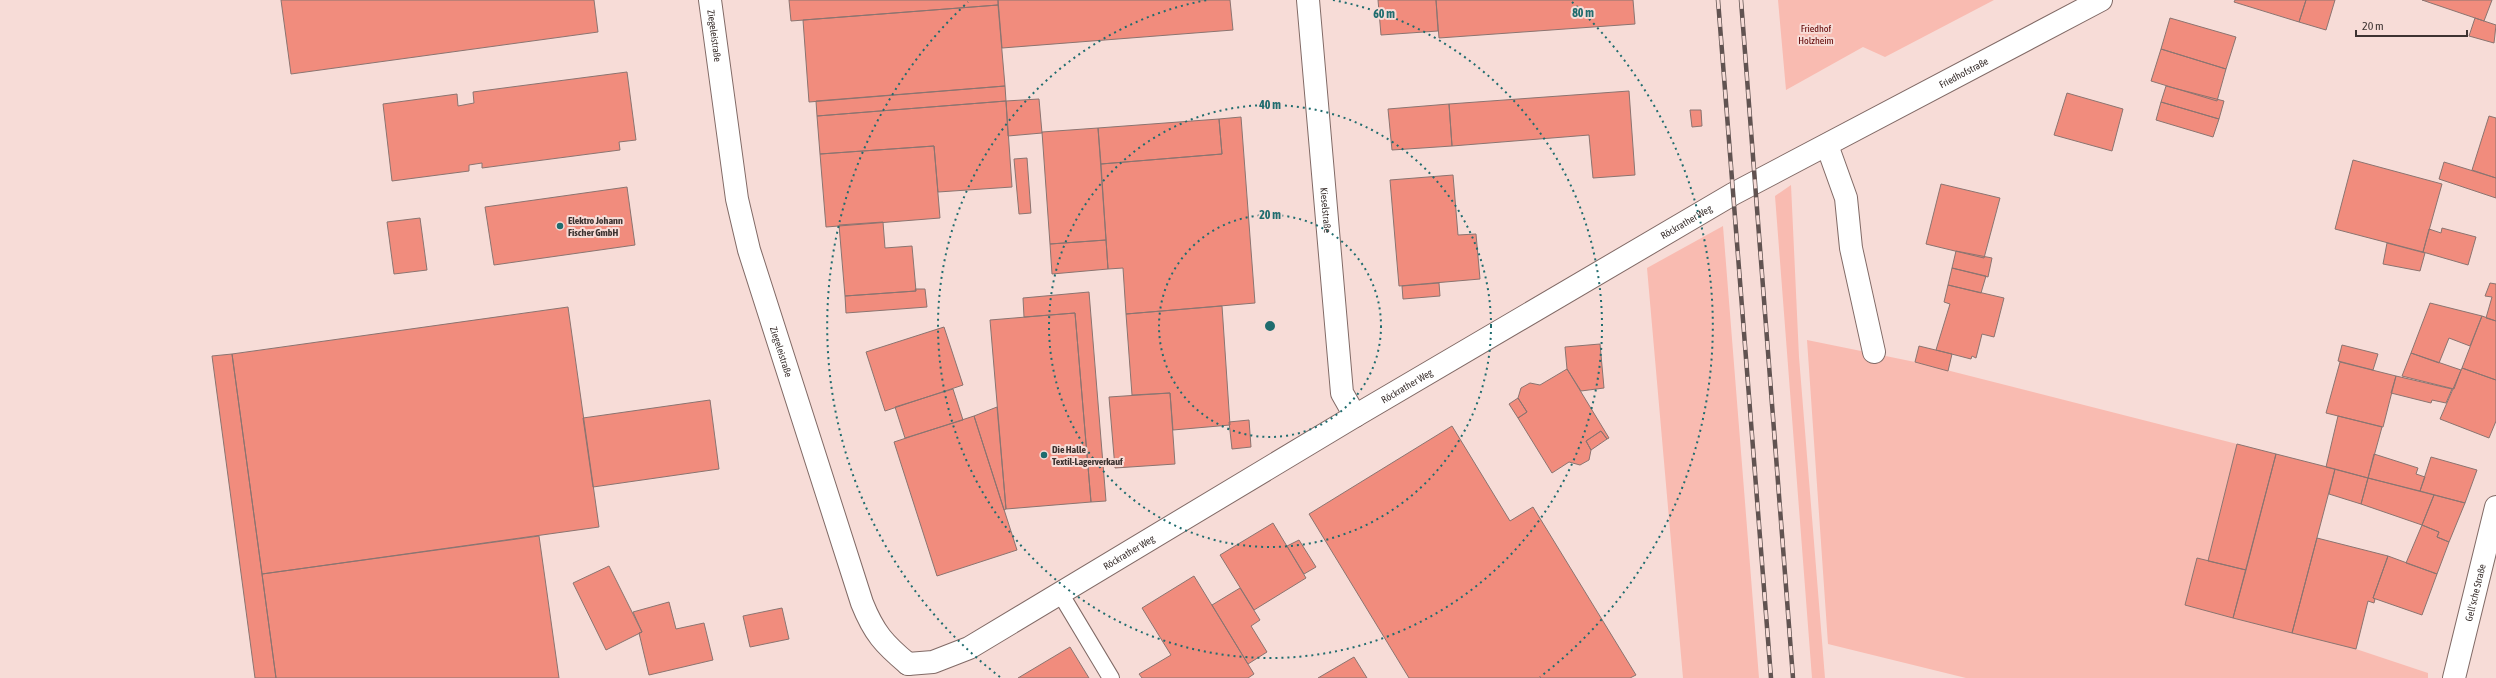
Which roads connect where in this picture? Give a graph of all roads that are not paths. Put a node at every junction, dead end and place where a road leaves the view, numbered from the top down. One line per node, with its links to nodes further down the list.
1 (710, 0): 10 (street, Ziegeleistraße)
2 (1308, 0): 7 (street, Kieselstraße)
3 (2101, 0): 4 (street, Friedhofstraße)
4 (1827, 145): 5 (street, Friedhofstraße); 6 (street)
5 (1755, 182): 7 (street, Röckrather Weg)
6 (1874, 352)
7 (1355, 416): 9 (street, Röckrather Weg)
8 (2496, 507): 12 (street, Gell'sche Straße)
9 (1060, 593): 10 (street, Röckrather Weg); 11 (lane)
10 (906, 673)
11 (1111, 678)
12 (2454, 678)

